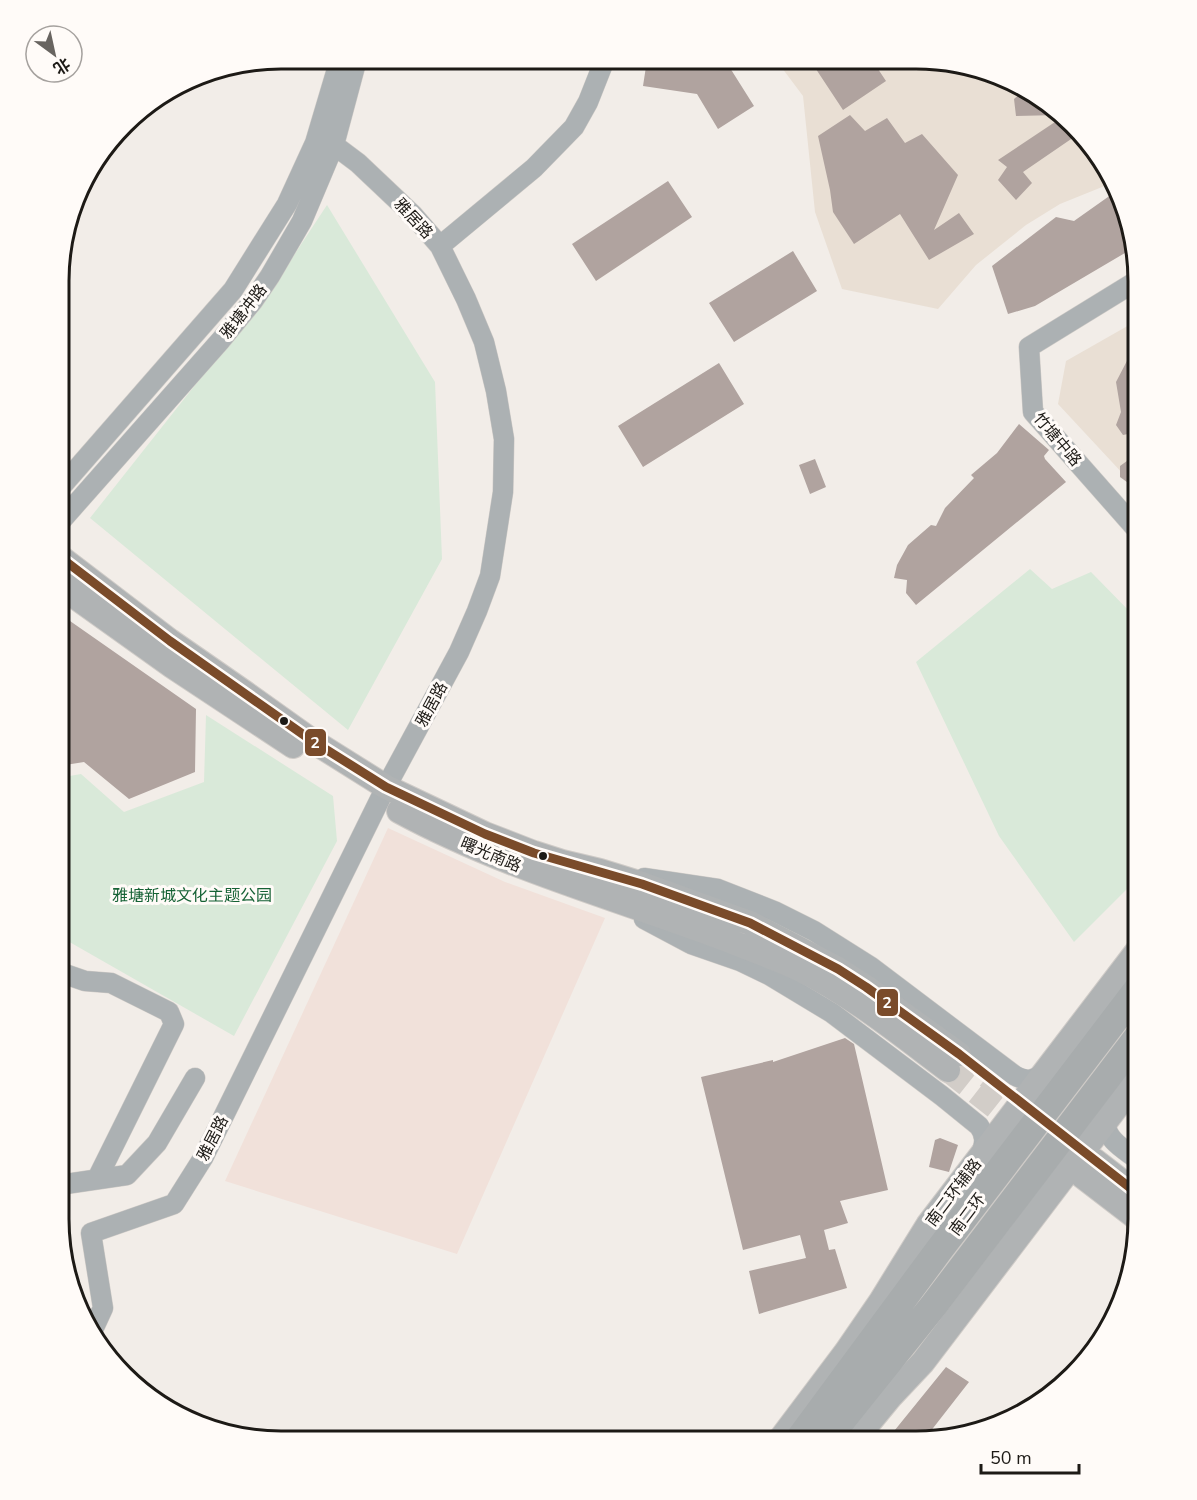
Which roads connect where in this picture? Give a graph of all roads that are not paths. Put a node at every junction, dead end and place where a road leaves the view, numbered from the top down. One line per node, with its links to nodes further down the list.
1 (338, 69): 4 (street, 雅塘冲路)
2 (353, 69): 4 (street, 雅塘冲路)
3 (601, 69): 5 (street)
4 (324, 144): 5 (street, 雅居路); 7 (street, 雅塘冲路); 8 (street, 雅塘冲路)
5 (440, 246): 12 (street, 雅居路)
6 (1128, 286): 9 (street, 竹塘中路)
7 (69, 478)
8 (69, 512)
9 (1128, 520)
10 (69, 564): 12 (main road, 曙光南路)
11 (69, 592): 12 (main road, 曙光南路)
12 (383, 794): 13 (main road, 曙光南路); 29 (street, 雅居路)
13 (595, 881): 18 (main road, 曙光南路); 19 (street); 24 (street)
14 (1128, 963): 19 (main road, 南二环辅路)
15 (69, 975): 25 (street)
16 (1128, 1002): 31 (highway, 南二环)
17 (1128, 1050): 32 (highway, 南二环)
18 (953, 1062)
19 (1044, 1073): 24 (main road, 南二环辅路)
20 (195, 1078): 25 (street)
21 (1128, 1095): 22 (main road)
22 (1107, 1130): 23 (street); 33 (main road)
23 (1128, 1150)
24 (981, 1154): 30 (main road, 南二环辅路)
25 (97, 1179): 26 (street)
26 (69, 1183)
27 (1128, 1189): 28 (main road)
28 (1128, 1209)
29 (96, 1324)
30 (787, 1431)
31 (805, 1431)
32 (833, 1431)
33 (862, 1431)

